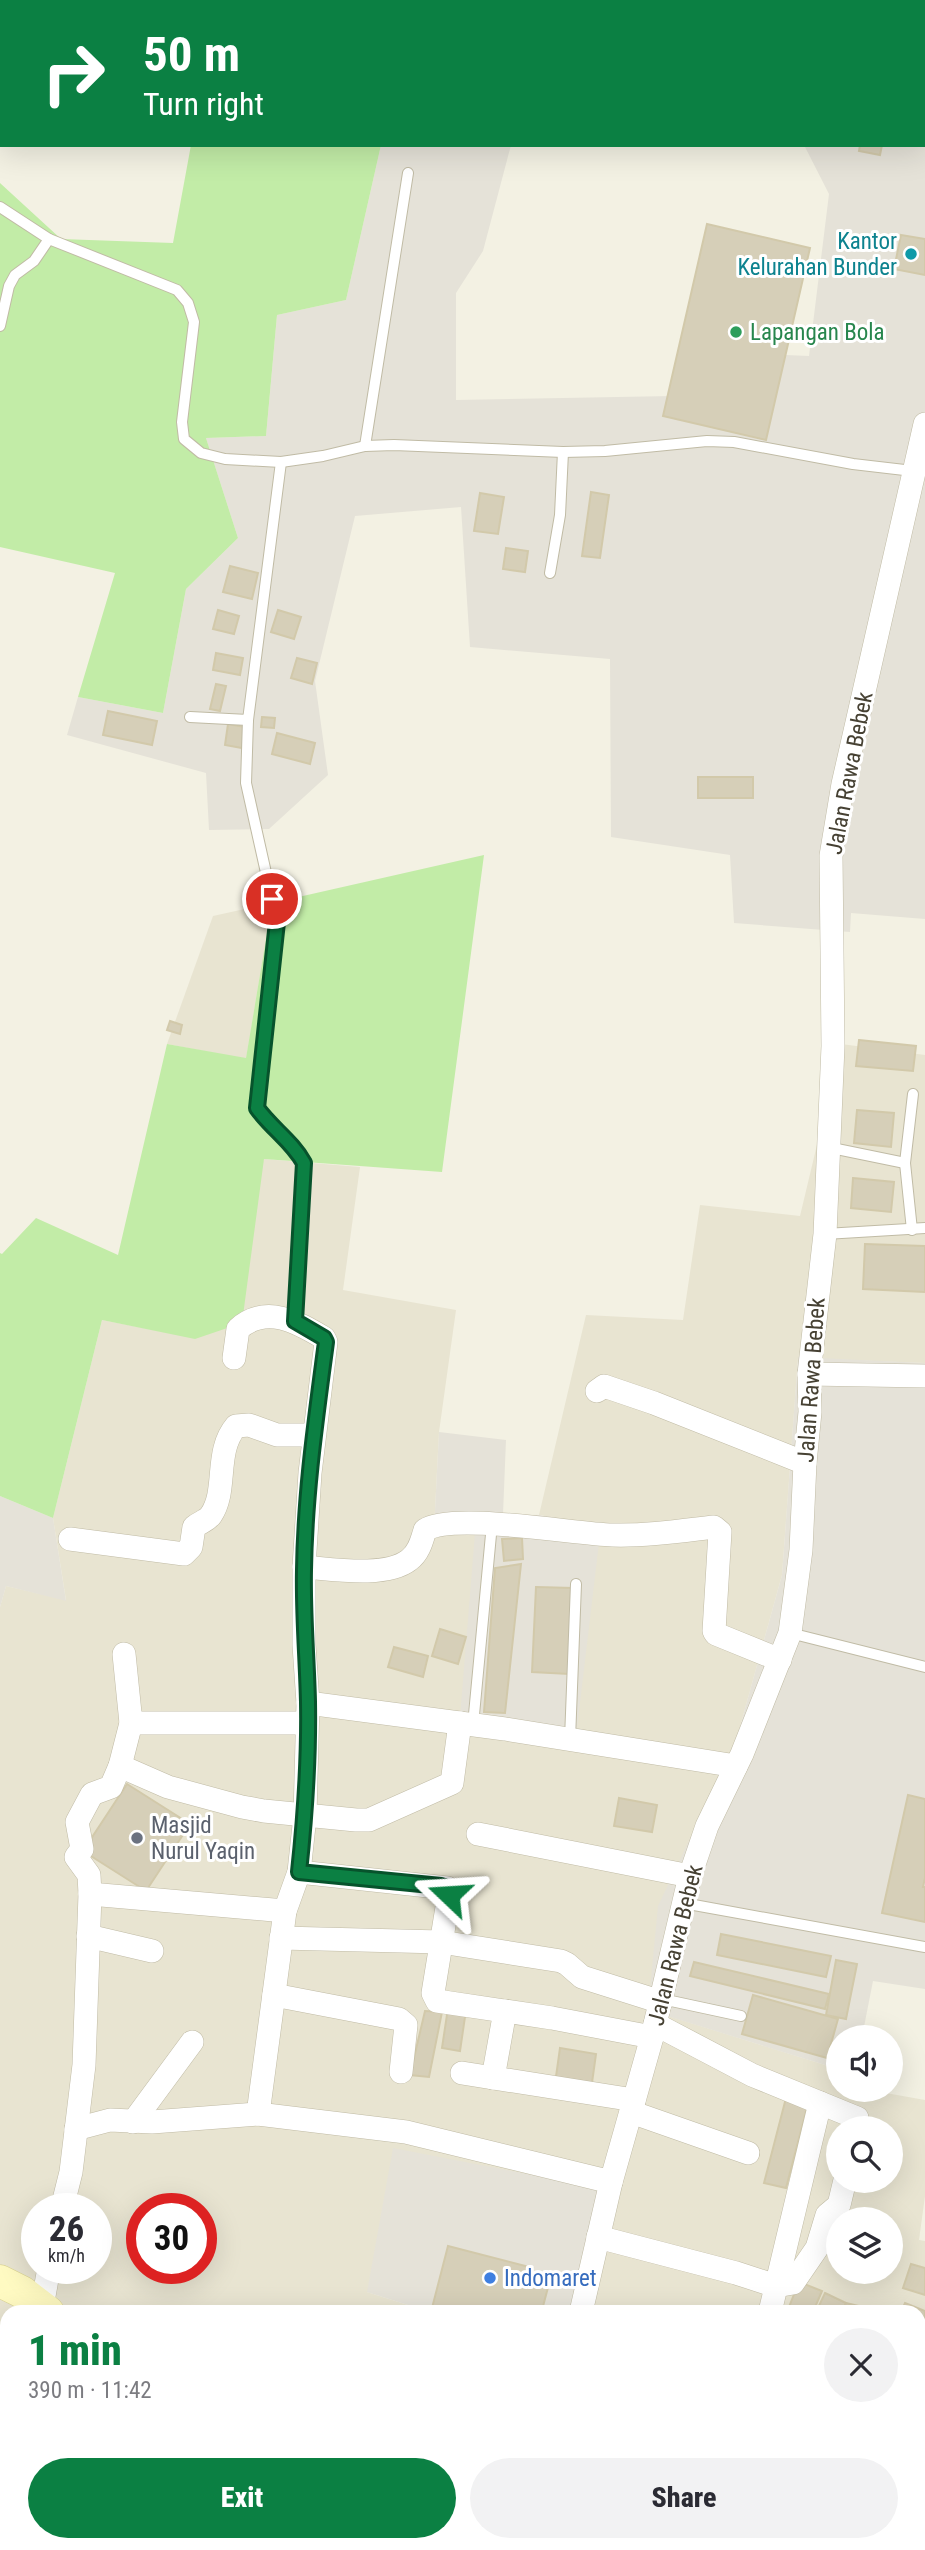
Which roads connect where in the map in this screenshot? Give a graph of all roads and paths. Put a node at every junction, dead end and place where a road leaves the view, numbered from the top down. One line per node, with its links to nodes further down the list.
1 (408, 173): 6 (lane)
2 (0, 207): 3 (lane)
3 (49, 239): 4 (lane); 8 (lane)
4 (0, 326)
5 (925, 424): 9 (street, Jalan Rawa Bebek)
6 (365, 446): 7 (lane); 8 (lane)
7 (563, 452): 9 (lane); 10 (lane)
8 (281, 462): 12 (lane)
9 (914, 471): 14 (street, Jalan Rawa Bebek)
10 (550, 573)
11 (190, 717): 12 (lane)
12 (248, 720): 19 (lane)
13 (913, 1094): 15 (lane)
14 (827, 1147): 15 (lane); 18 (street, Jalan Rawa Bebek)
15 (905, 1163): 17 (lane)
16 (925, 1228): 17 (lane)
17 (912, 1230): 18 (lane)
18 (824, 1234): 21 (street, Jalan Rawa Bebek)
19 (295, 1321): 20 (street); 24 (street)
20 (234, 1358)
21 (809, 1374): 22 (street); 25 (street, Jalan Rawa Bebek)
22 (925, 1376)
23 (597, 1391): 25 (street)
24 (314, 1435): 27 (street); 28 (street)
25 (804, 1463): 30 (street, Jalan Rawa Bebek)
26 (492, 1524): 28 (street); 32 (street); 36 (lane)
27 (70, 1539)
28 (304, 1567): 34 (street)
29 (576, 1584): 37 (lane)
30 (790, 1633): 32 (street, Jalan Rawa Bebek); 33 (lane)
31 (124, 1654): 35 (street)
32 (780, 1660): 39 (street, Jalan Rawa Bebek)
33 (925, 1667)
34 (308, 1713): 35 (street); 36 (street); 40 (street)
35 (131, 1723): 38 (street)
36 (466, 1724): 37 (street); 40 (street)
37 (570, 1739): 39 (street)
38 (120, 1766): 40 (street); 44 (street)
39 (736, 1766): 43 (street, Jalan Rawa Bebek)
40 (305, 1816): 42 (street)
41 (478, 1834): 43 (street)
42 (299, 1872): 46 (street); 49 (street)
43 (690, 1876): 45 (street, Jalan Rawa Bebek)
44 (90, 1894): 46 (street); 47 (street)
45 (683, 1903): 50 (lane); 54 (street, Jalan Rawa Bebek)
46 (285, 1911): 48 (street)
47 (88, 1936): 51 (street); 65 (street)
48 (281, 1938): 49 (street); 52 (street)
49 (441, 1942): 53 (street); 54 (street)
50 (925, 1947)
51 (152, 1951)
52 (274, 1995): 57 (street); 62 (street)
53 (505, 2011): 54 (street); 59 (street)
54 (658, 2016): 55 (lane); 60 (street); 61 (street, Jalan Rawa Bebek)
55 (741, 2016)
56 (192, 2042): 64 (street)
57 (401, 2071)
58 (463, 2073): 59 (street)
59 (493, 2078): 61 (street)
60 (820, 2103): 63 (street); 73 (street)
61 (633, 2106): 66 (street); 67 (street, Jalan Rawa Bebek)
62 (258, 2114): 64 (street); 67 (street)
63 (852, 2116)
64 (132, 2122): 65 (street)
65 (76, 2129): 68 (street)
66 (748, 2153)
67 (611, 2182): 70 (street, Jalan Rawa Bebek)
68 (66, 2193)
69 (842, 2193): 73 (street)
70 (598, 2237): 73 (street); 76 (street, Jalan Rawa Bebek)
71 (0, 2281): 74 (street)
72 (47, 2284): 75 (street)
73 (776, 2286): 77 (street)
74 (40, 2305)
75 (45, 2305)
76 (583, 2305)
77 (772, 2305)

